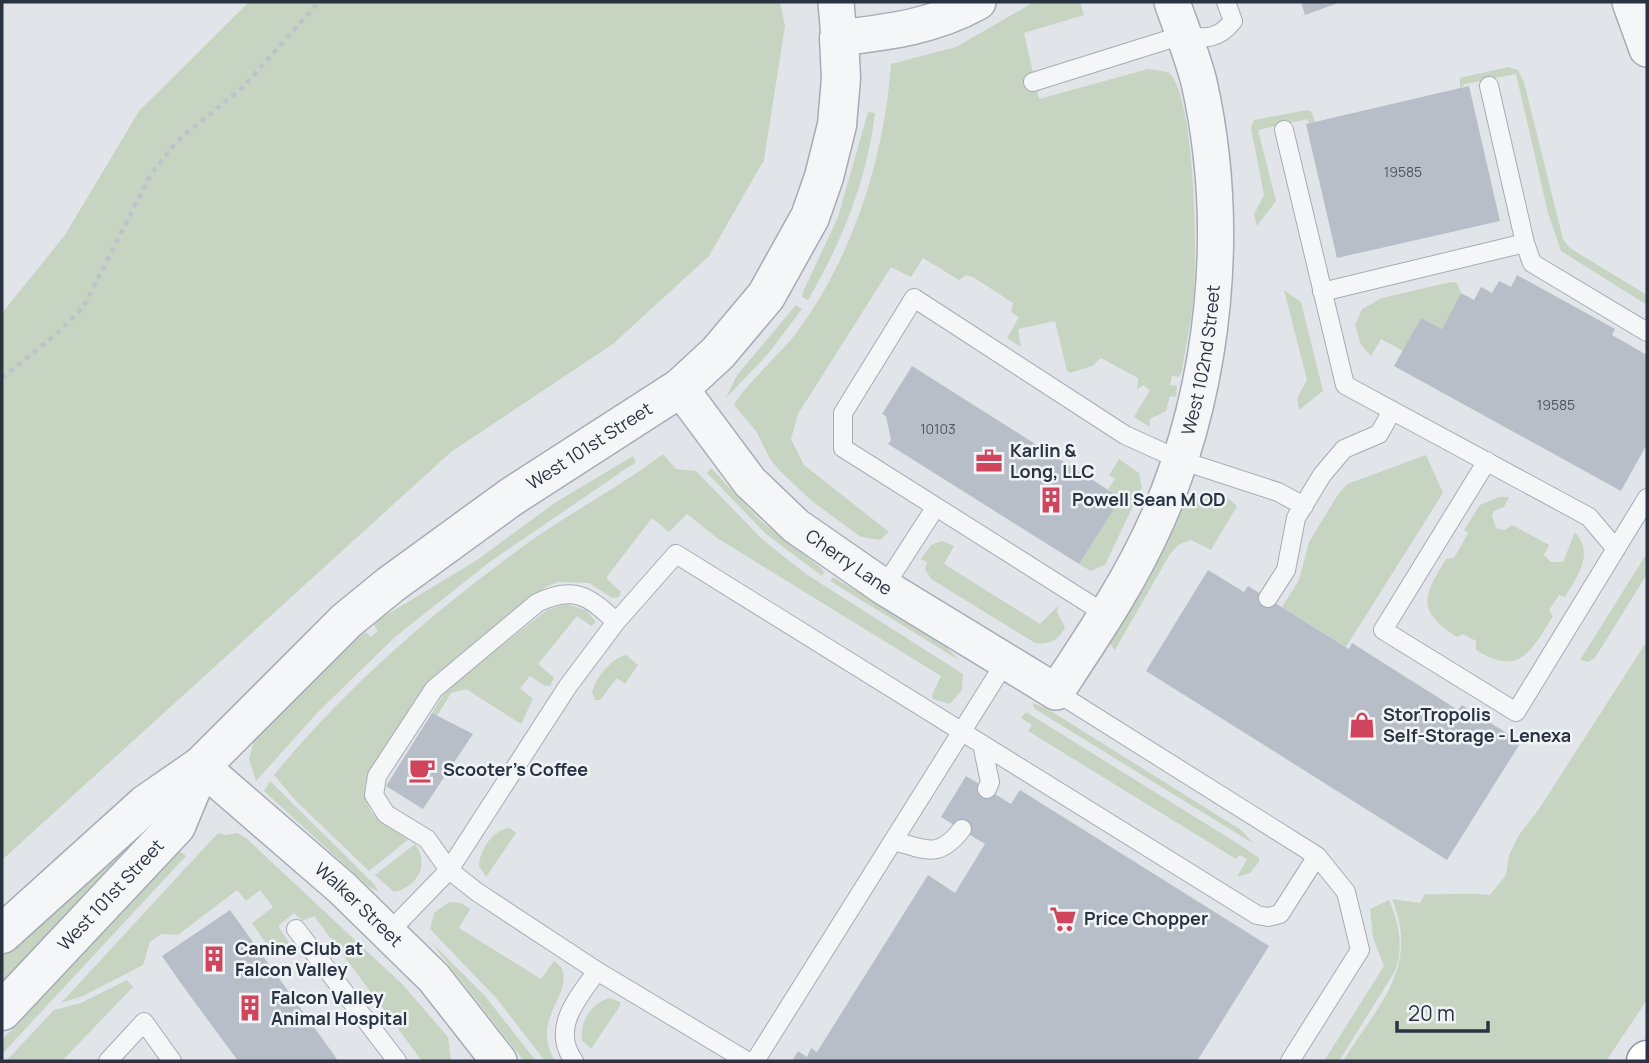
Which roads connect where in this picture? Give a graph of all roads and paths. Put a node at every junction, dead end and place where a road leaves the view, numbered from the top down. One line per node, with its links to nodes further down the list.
1 (318, 2): 15 (path)
2 (978, 2): 6 (street)
3 (1172, 2): 7 (street, West 102nd Street)
4 (1226, 2): 7 (lane)
5 (1630, 2): 8 (street)
6 (837, 20): 16 (street, West 101st Street)
7 (1183, 35): 9 (lane); 18 (street, West 102nd Street)
8 (1647, 49)
9 (1034, 82)
10 (1489, 86): 12 (lane)
11 (1283, 130): 13 (lane)
12 (1525, 243): 13 (lane); 14 (lane)
13 (1322, 292): 17 (lane)
14 (1647, 332)
15 (2, 378)
16 (680, 388): 24 (street, Cherry Lane); 32 (street, West 101st Street)
17 (1392, 411): 19 (lane); 21 (lane)
18 (1180, 460): 21 (lane); 22 (lane); 26 (street, West 102nd Street)
19 (1487, 461): 23 (lane); 23 (lane)
20 (1647, 498): 23 (lane)
21 (1304, 506): 25 (lane)
22 (935, 508): 24 (lane); 26 (lane)
23 (1616, 549)
24 (884, 587): 28 (street, Cherry Lane)
25 (1268, 598)
26 (1107, 615): 29 (street, West 102nd Street)
27 (616, 622): 30 (lane); 37 (lane); 37 (lane)
28 (1006, 661): 29 (street, Cherry Lane); 30 (lane)
29 (1056, 692): 36 (lane)
30 (962, 732): 31 (lane); 35 (lane)
31 (982, 744): 33 (lane); 36 (lane)
32 (201, 766): 39 (street, Walker Street); 40 (street, West 101st Street); 42 (street, West 101st Street)
33 (986, 789)
34 (962, 830): 35 (lane)
35 (894, 841): 49 (lane)
36 (1317, 856): 50 (lane)
37 (449, 870): 39 (lane); 41 (lane)
38 (296, 929): 45 (lane)
39 (387, 933): 46 (street, Walker Street)
40 (2, 934)
41 (597, 971): 47 (lane); 48 (lane)
42 (2, 1011)
43 (108, 1061): 44 (lane)
44 (172, 1061)
45 (397, 1061)
46 (499, 1061)
47 (574, 1061)
48 (747, 1061)
49 (755, 1061)
50 (1290, 1061)

